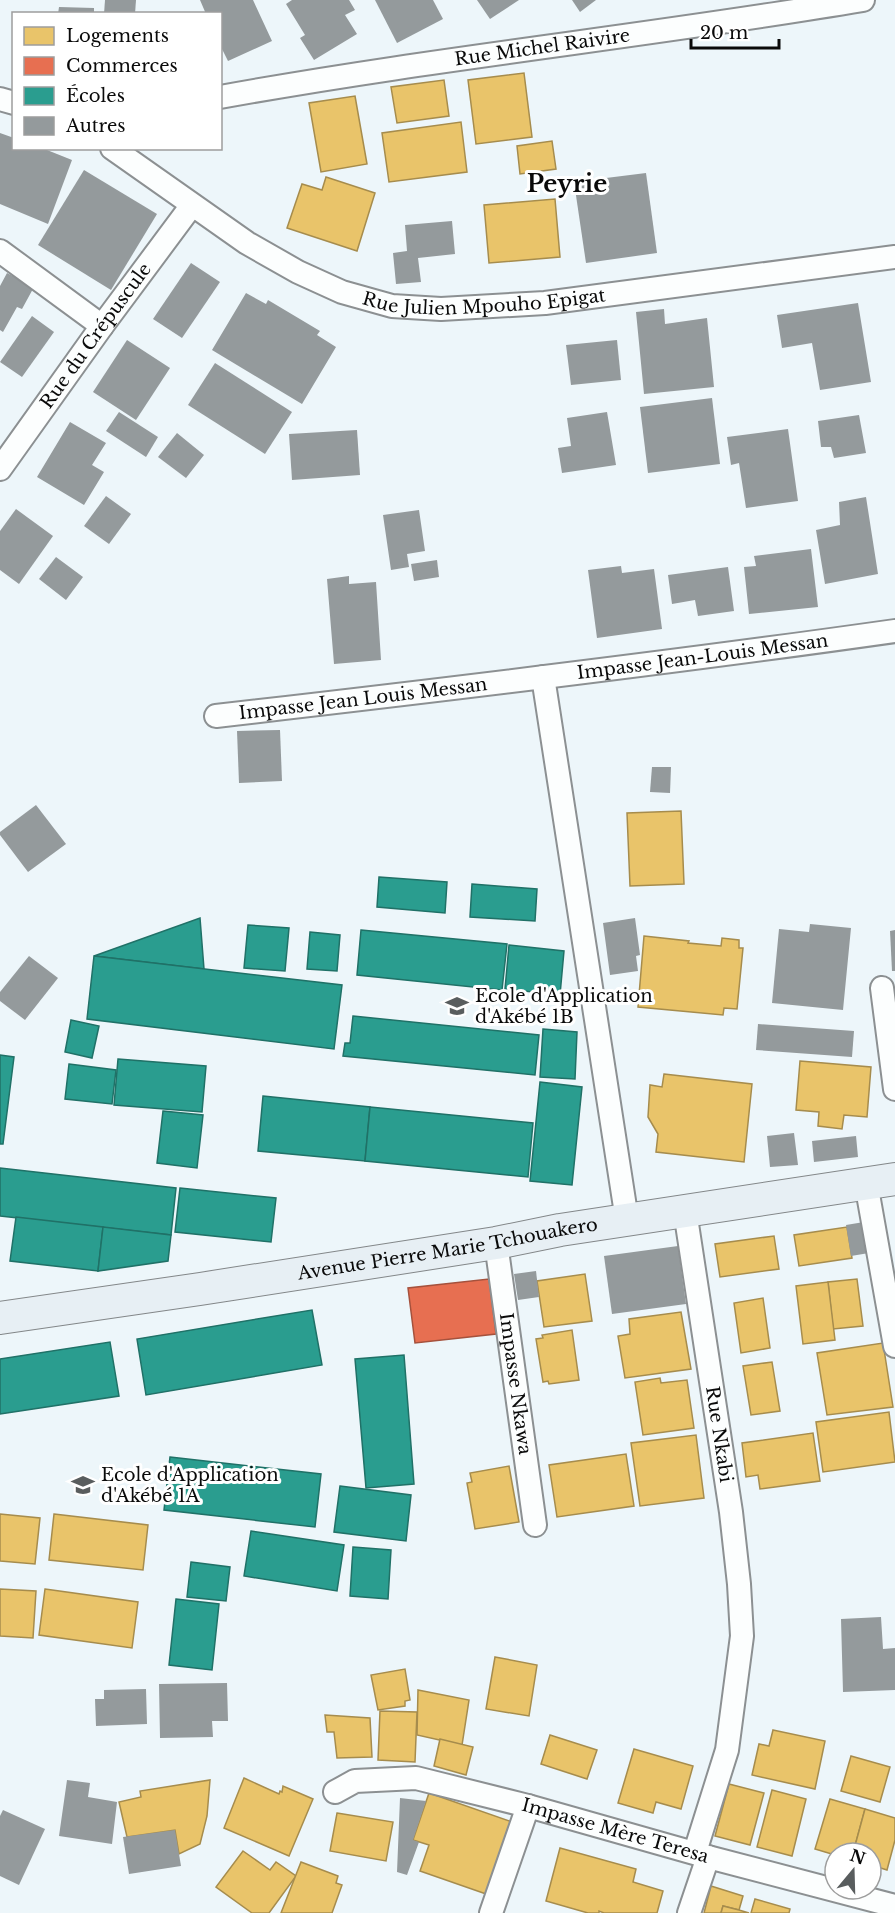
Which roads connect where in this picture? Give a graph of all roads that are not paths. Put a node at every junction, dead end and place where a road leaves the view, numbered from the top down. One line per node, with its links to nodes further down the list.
1 (863, 0): 2 (street, Rue Michel Raivire)
2 (222, 97)
3 (115, 150): 4 (street, Rue Julien Mpouho Epigat)
4 (192, 205): 6 (street, Rue Julien Mpouho Epigat); 7 (street, Rue du Crépuscule)
5 (0, 251): 7 (street)
6 (895, 257)
7 (102, 326): 8 (street, Rue du Crépuscule)
8 (0, 469)
9 (895, 631): 10 (street, Impasse Jean-Louis Messan)
10 (543, 677): 11 (street, Impasse Jean-Louis Messan); 17 (street)
11 (511, 682): 12 (street, Impasse Jean Louis Messan)
12 (216, 716)
13 (882, 988): 14 (street)
14 (895, 1089)
15 (881, 1181): 16 (main road, Avenue Pierre Marie Tchouakero); 20 (street)
16 (685, 1211): 17 (main road, Avenue Pierre Marie Tchouakero); 24 (street, Rue Nkabi)
17 (627, 1220): 18 (main road, Avenue Pierre Marie Tchouakero)
18 (496, 1242): 19 (main road, Avenue Pierre Marie Tchouakero); 21 (street, Impasse Nkawa)
19 (0, 1318)
20 (895, 1346)
21 (536, 1525)
22 (335, 1792): 23 (street, Impasse Mère Teresa)
23 (528, 1806): 24 (street, Impasse Mère Teresa); 26 (street)
24 (701, 1854): 25 (street, Impasse Mère Teresa); 27 (street)
25 (893, 1904)
26 (491, 1913)
27 (689, 1913)

